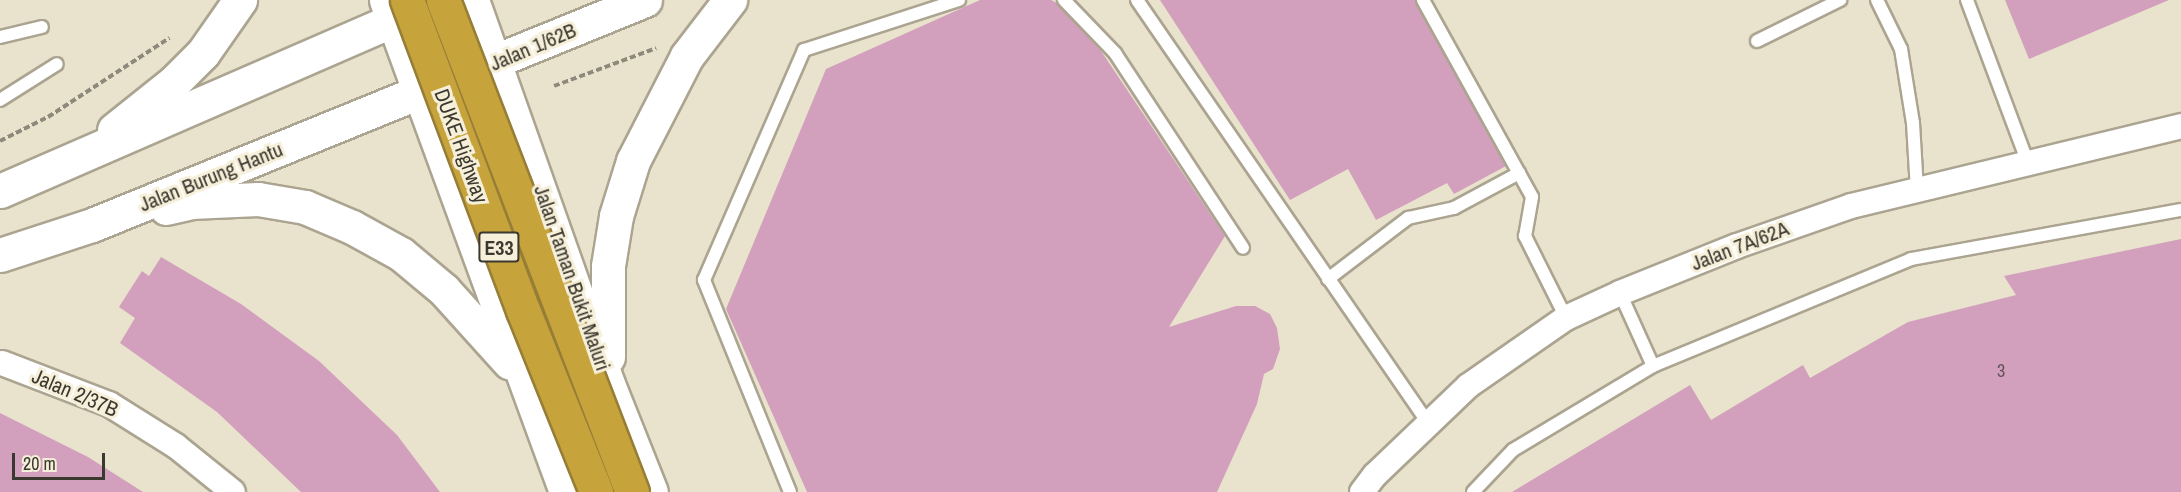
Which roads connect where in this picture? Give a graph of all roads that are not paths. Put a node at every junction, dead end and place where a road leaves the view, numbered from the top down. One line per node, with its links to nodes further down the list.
1 (240, 0): 22 (main road)
2 (443, 0): 13 (main road); 42 (highway, DUKE Highway / E33, bridge)
3 (472, 0): 17 (main road, Jalan Taman Bukit Maluri)
4 (645, 0): 17 (main road, Jalan 1/62B)
5 (730, 0): 37 (main road)
6 (959, 0): 44 (lane)
7 (1064, 0): 29 (lane)
8 (1137, 0): 31 (lane)
9 (1423, 0): 24 (lane)
10 (1840, 0): 16 (lane)
11 (1877, 0): 25 (lane)
12 (1967, 0): 23 (lane)
13 (395, 6): 19 (main road); 22 (main road); 41 (highway, DUKE Highway / E33, bridge)
14 (42, 27): 15 (lane)
15 (0, 37)
16 (1757, 42)
17 (497, 63): 19 (main road, Jalan 1/62B); 37 (main road, Jalan Taman Bukit Maluri)
18 (57, 64): 20 (lane)
19 (421, 94): 28 (main road, Jalan Burung Hantu); 36 (main road)
20 (0, 100)
21 (2181, 126): 23 (street, Jalan 7A/62A)
22 (75, 161): 26 (main road)
23 (2028, 163): 25 (street, Jalan 7A/62A)
24 (1519, 173): 31 (lane); 33 (lane)
25 (1917, 190): 32 (street, Jalan 7A/62A)
26 (0, 191)
27 (2181, 210): 35 (lane)
28 (92, 225): 30 (main road, Jalan Burung Hantu); 36 (main road)
29 (1243, 248)
30 (0, 255)
31 (1328, 279): 38 (lane)
32 (1620, 293): 33 (street, Jalan 7A/62A); 35 (lane)
33 (1566, 318): 38 (street, Jalan 7A/62A)
34 (2, 363): 39 (street, Jalan 2/37B)
35 (1653, 366): 46 (lane)
36 (521, 375): 40 (main road)
37 (608, 384): 43 (main road, Jalan Taman Bukit Maluri)
38 (1428, 423): 45 (street, Jalan 7A/62A)
39 (233, 492)
40 (566, 492)
41 (596, 492)
42 (633, 492)
43 (651, 492)
44 (790, 492)
45 (1362, 492)
46 (1473, 492)

